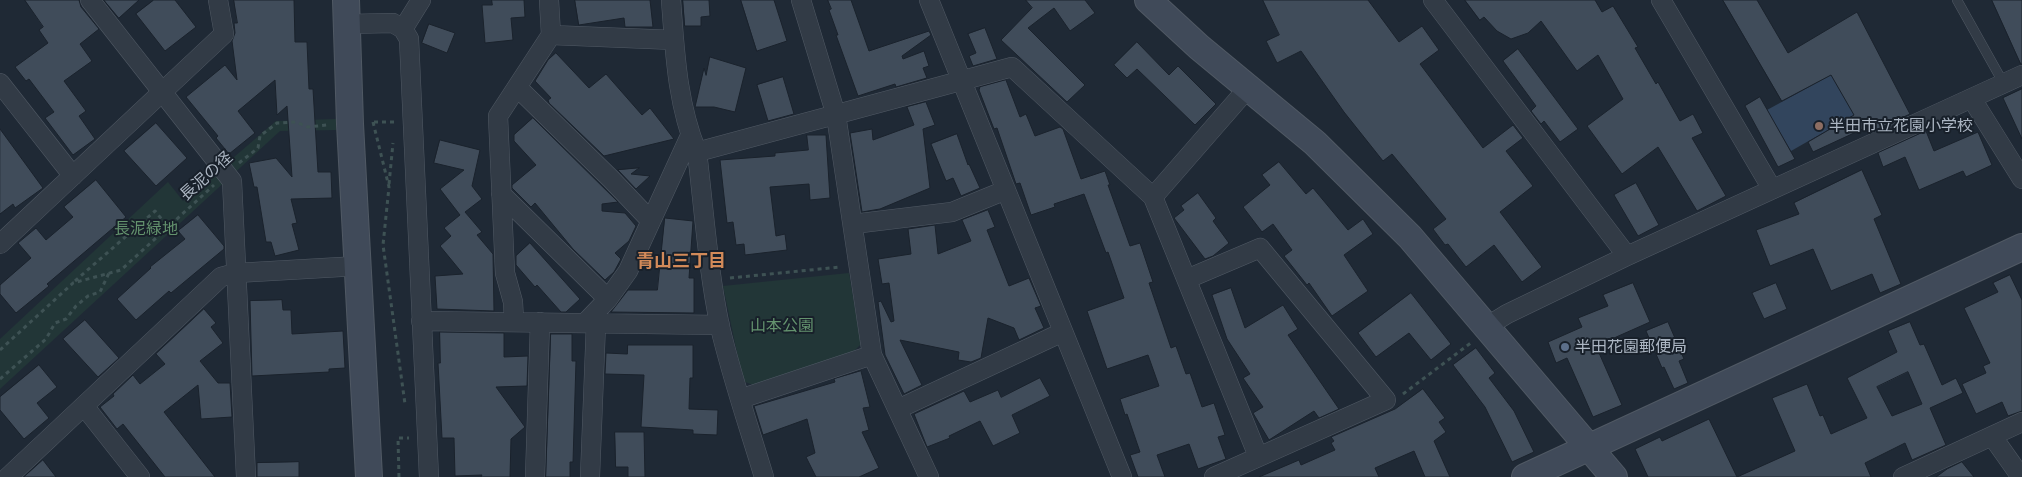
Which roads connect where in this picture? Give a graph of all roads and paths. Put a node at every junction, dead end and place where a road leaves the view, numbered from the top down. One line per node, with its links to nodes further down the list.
1 (90, 0): 22 (street)
2 (218, 0): 22 (street)
3 (421, 0): 13 (street)
4 (549, 0): 14 (street)
5 (671, 0): 15 (street)
6 (801, 0): 24 (street)
7 (929, 0): 17 (street)
8 (1148, 0): 21 (street)
9 (1434, 0): 42 (street)
10 (1661, 0): 33 (street)
11 (1957, 0): 19 (lane)
12 (346, 12): 13 (street); 44 (street)
13 (403, 29): 51 (street)
14 (551, 35): 15 (street); 20 (street)
15 (674, 40): 29 (street)
16 (2022, 75): 19 (street)
17 (962, 81): 24 (street); 34 (street); 36 (street)
18 (0, 82): 31 (street)
19 (2004, 84): 23 (street)
20 (517, 87): 35 (street); 37 (street)
21 (1248, 88): 36 (street); 57 (street)
22 (163, 92): 30 (street); 31 (street)
23 (1972, 99): 32 (street); 33 (street)
24 (836, 115): 29 (street); 38 (street)
25 (374, 122): 26 (path); 27 (path); 64 (path)
26 (395, 122)
27 (366, 123)
28 (331, 125): 30 (path, 長泥の径)
29 (693, 144): 37 (street); 48 (street)
30 (226, 174): 39 (path, 長泥の径); 46 (street)
31 (74, 176): 40 (street)
32 (2022, 179)
33 (1772, 189): 42 (street)
34 (1006, 190): 38 (street); 56 (street)
35 (501, 194): 50 (street); 52 (street)
36 (1153, 197): 47 (street)
37 (651, 221): 50 (street)
38 (853, 224): 43 (street)
39 (168, 227): 45 (path, 長泥の径); 49 (path)
40 (0, 244)
41 (2022, 247): 71 (street)
42 (1627, 256): 57 (street)
43 (858, 265): 48 (path); 59 (street)
44 (358, 266): 46 (street); 76 (street)
45 (109, 273): 49 (path, 長泥の径); 60 (path)
46 (236, 273): 63 (street); 75 (street)
47 (1187, 279): 62 (street); 72 (street)
48 (712, 280): 55 (street)
49 (73, 283): 58 (path, 長泥の径)
50 (608, 299): 54 (street)
51 (421, 321): 52 (street); 78 (street)
52 (514, 321): 53 (street)
53 (540, 322): 54 (street); 79 (street)
54 (590, 323): 55 (street); 80 (street)
55 (720, 325): 61 (street)
56 (1064, 332): 65 (street); 83 (street)
57 (1481, 332): 62 (path); 71 (street)
58 (0, 350)
59 (872, 355): 61 (street); 65 (street)
60 (0, 379)
61 (740, 399): 81 (street)
62 (1386, 400): 72 (street)
63 (84, 406): 73 (street); 74 (street)
64 (406, 409)
65 (898, 409): 82 (street)
66 (2022, 422): 67 (street)
67 (1992, 436): 87 (street); 88 (street)
68 (398, 438): 77 (path)
69 (410, 438): 70 (path)
70 (410, 448)
71 (1589, 448): 85 (street); 86 (street)
72 (1258, 456): 84 (street)
73 (8, 477)
74 (140, 477)
75 (246, 477)
76 (368, 477)
77 (399, 477)
78 (429, 477)
79 (534, 477)
80 (590, 477)
81 (764, 477)
82 (929, 477)
83 (1122, 477)
84 (1214, 477)
85 (1525, 477)
86 (1614, 477)
87 (1903, 477)
88 (2021, 477)

